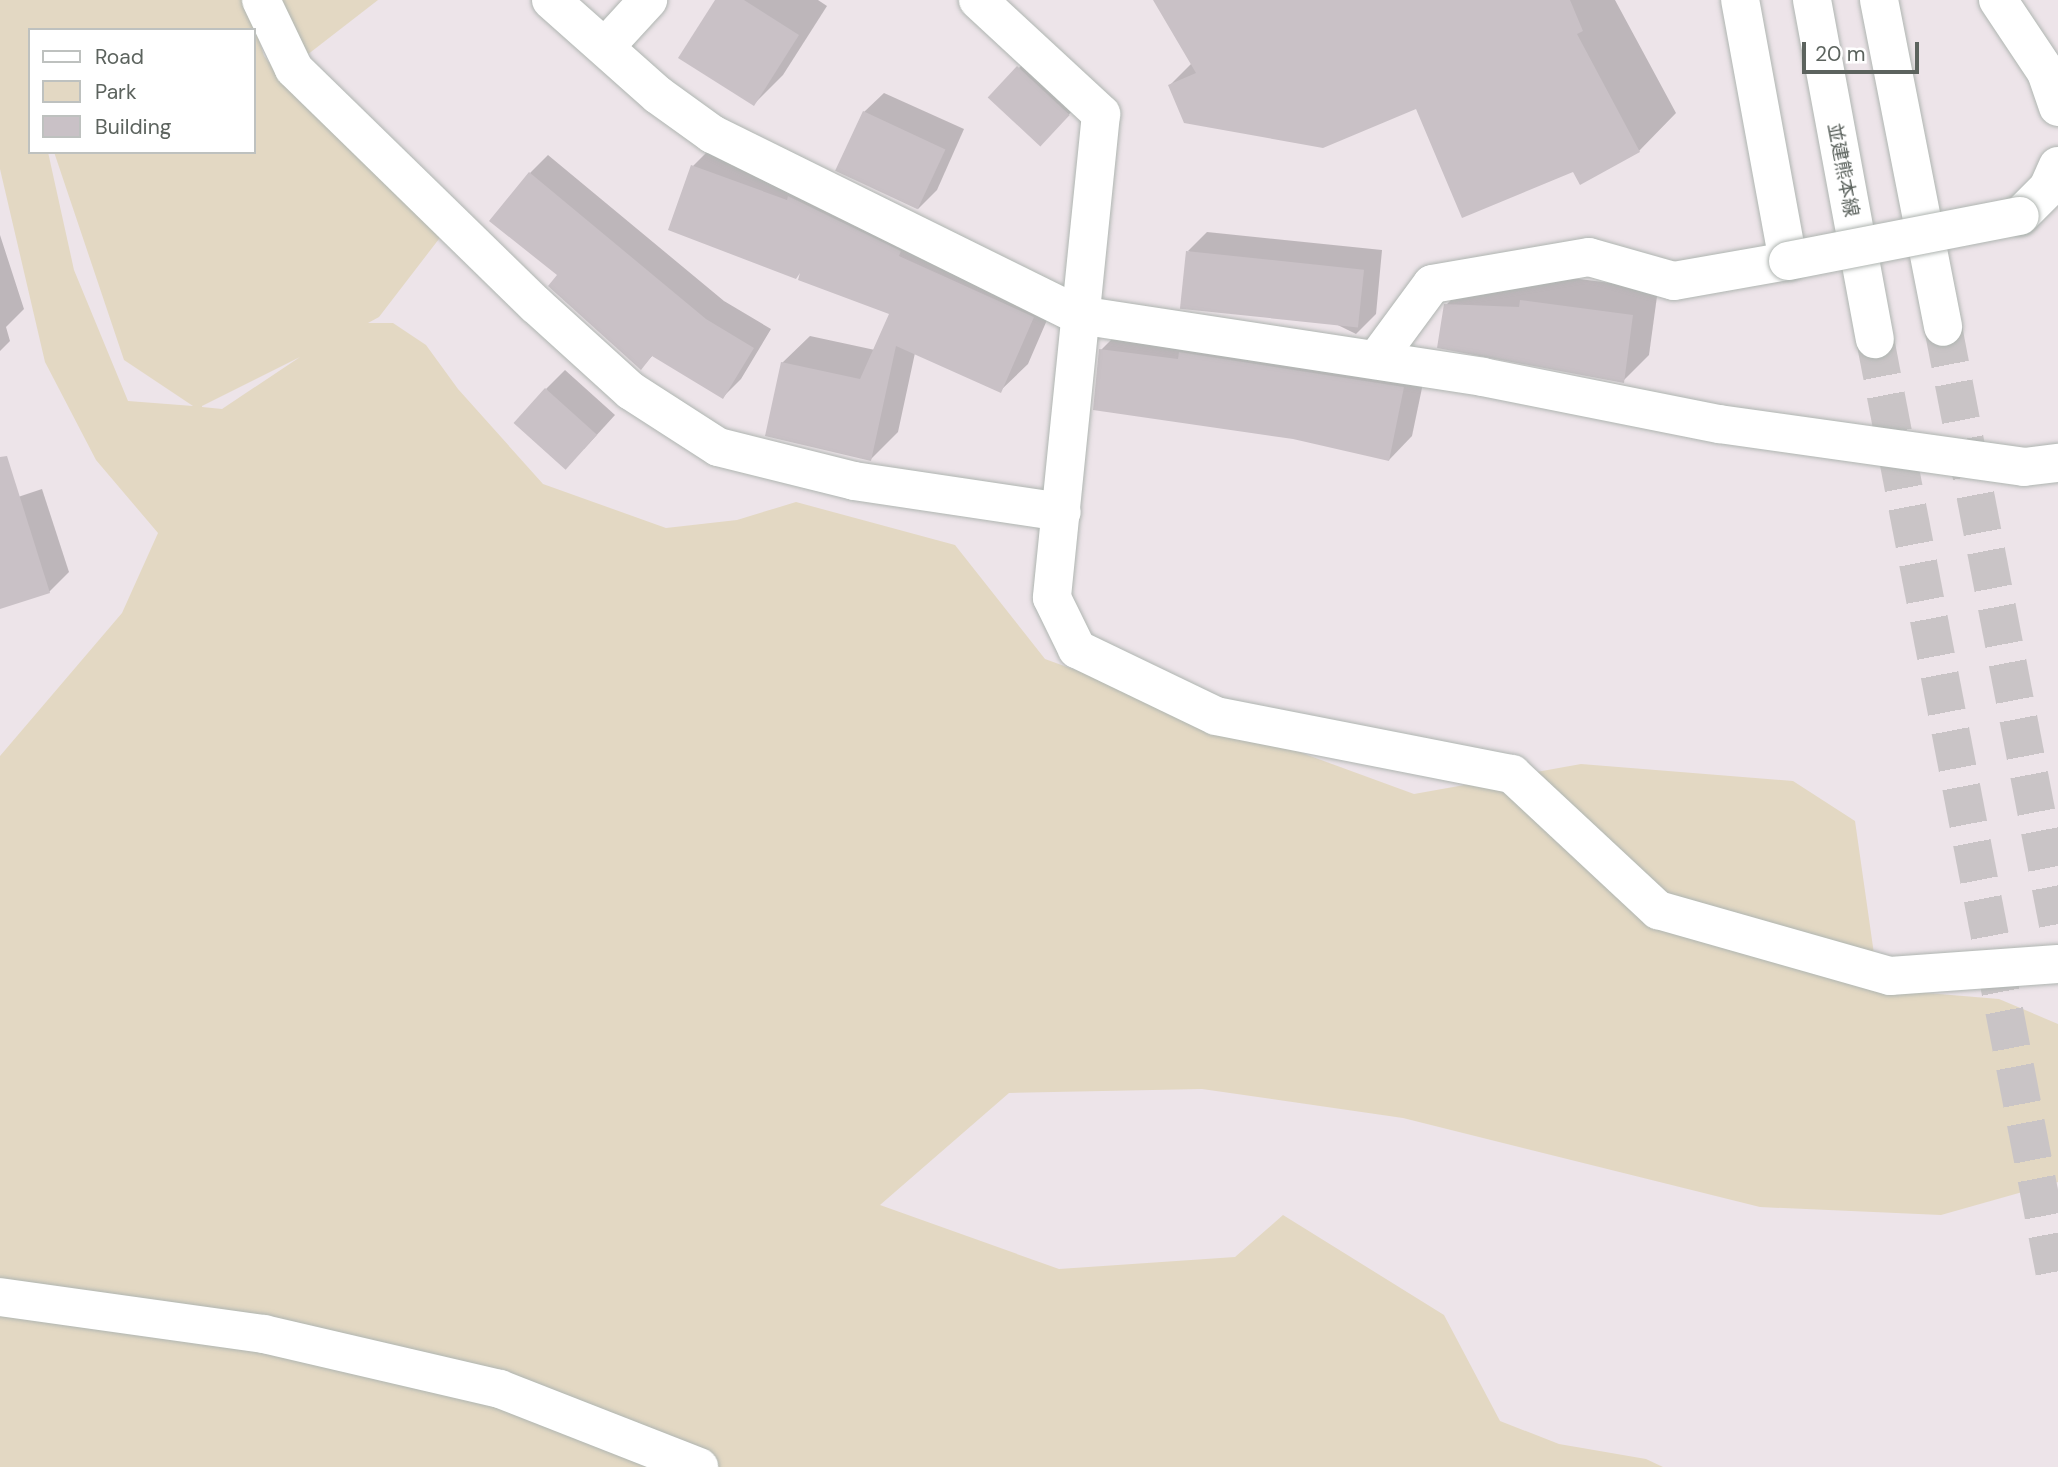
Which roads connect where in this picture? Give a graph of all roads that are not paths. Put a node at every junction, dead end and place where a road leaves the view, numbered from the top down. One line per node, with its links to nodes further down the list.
1 (261, 0): 18 (street)
2 (551, 0): 9 (street)
3 (648, 0): 9 (street)
4 (978, 0): 13 (street)
5 (1740, 0): 12 (street)
6 (1812, 0): 15 (street, 並建熊本線)
7 (1880, 0): 14 (street)
8 (1998, 0): 10 (street)
9 (605, 47): 13 (street)
10 (2058, 107)
11 (2058, 166): 12 (street, bridge)
12 (1788, 261): 16 (street)
13 (1079, 315): 16 (street); 18 (street)
14 (1943, 327)
15 (1875, 339)
16 (1376, 360): 17 (street)
17 (2058, 463)
18 (1062, 512): 19 (street)
19 (2058, 964)
20 (0, 1297): 21 (street)
21 (699, 1467)

